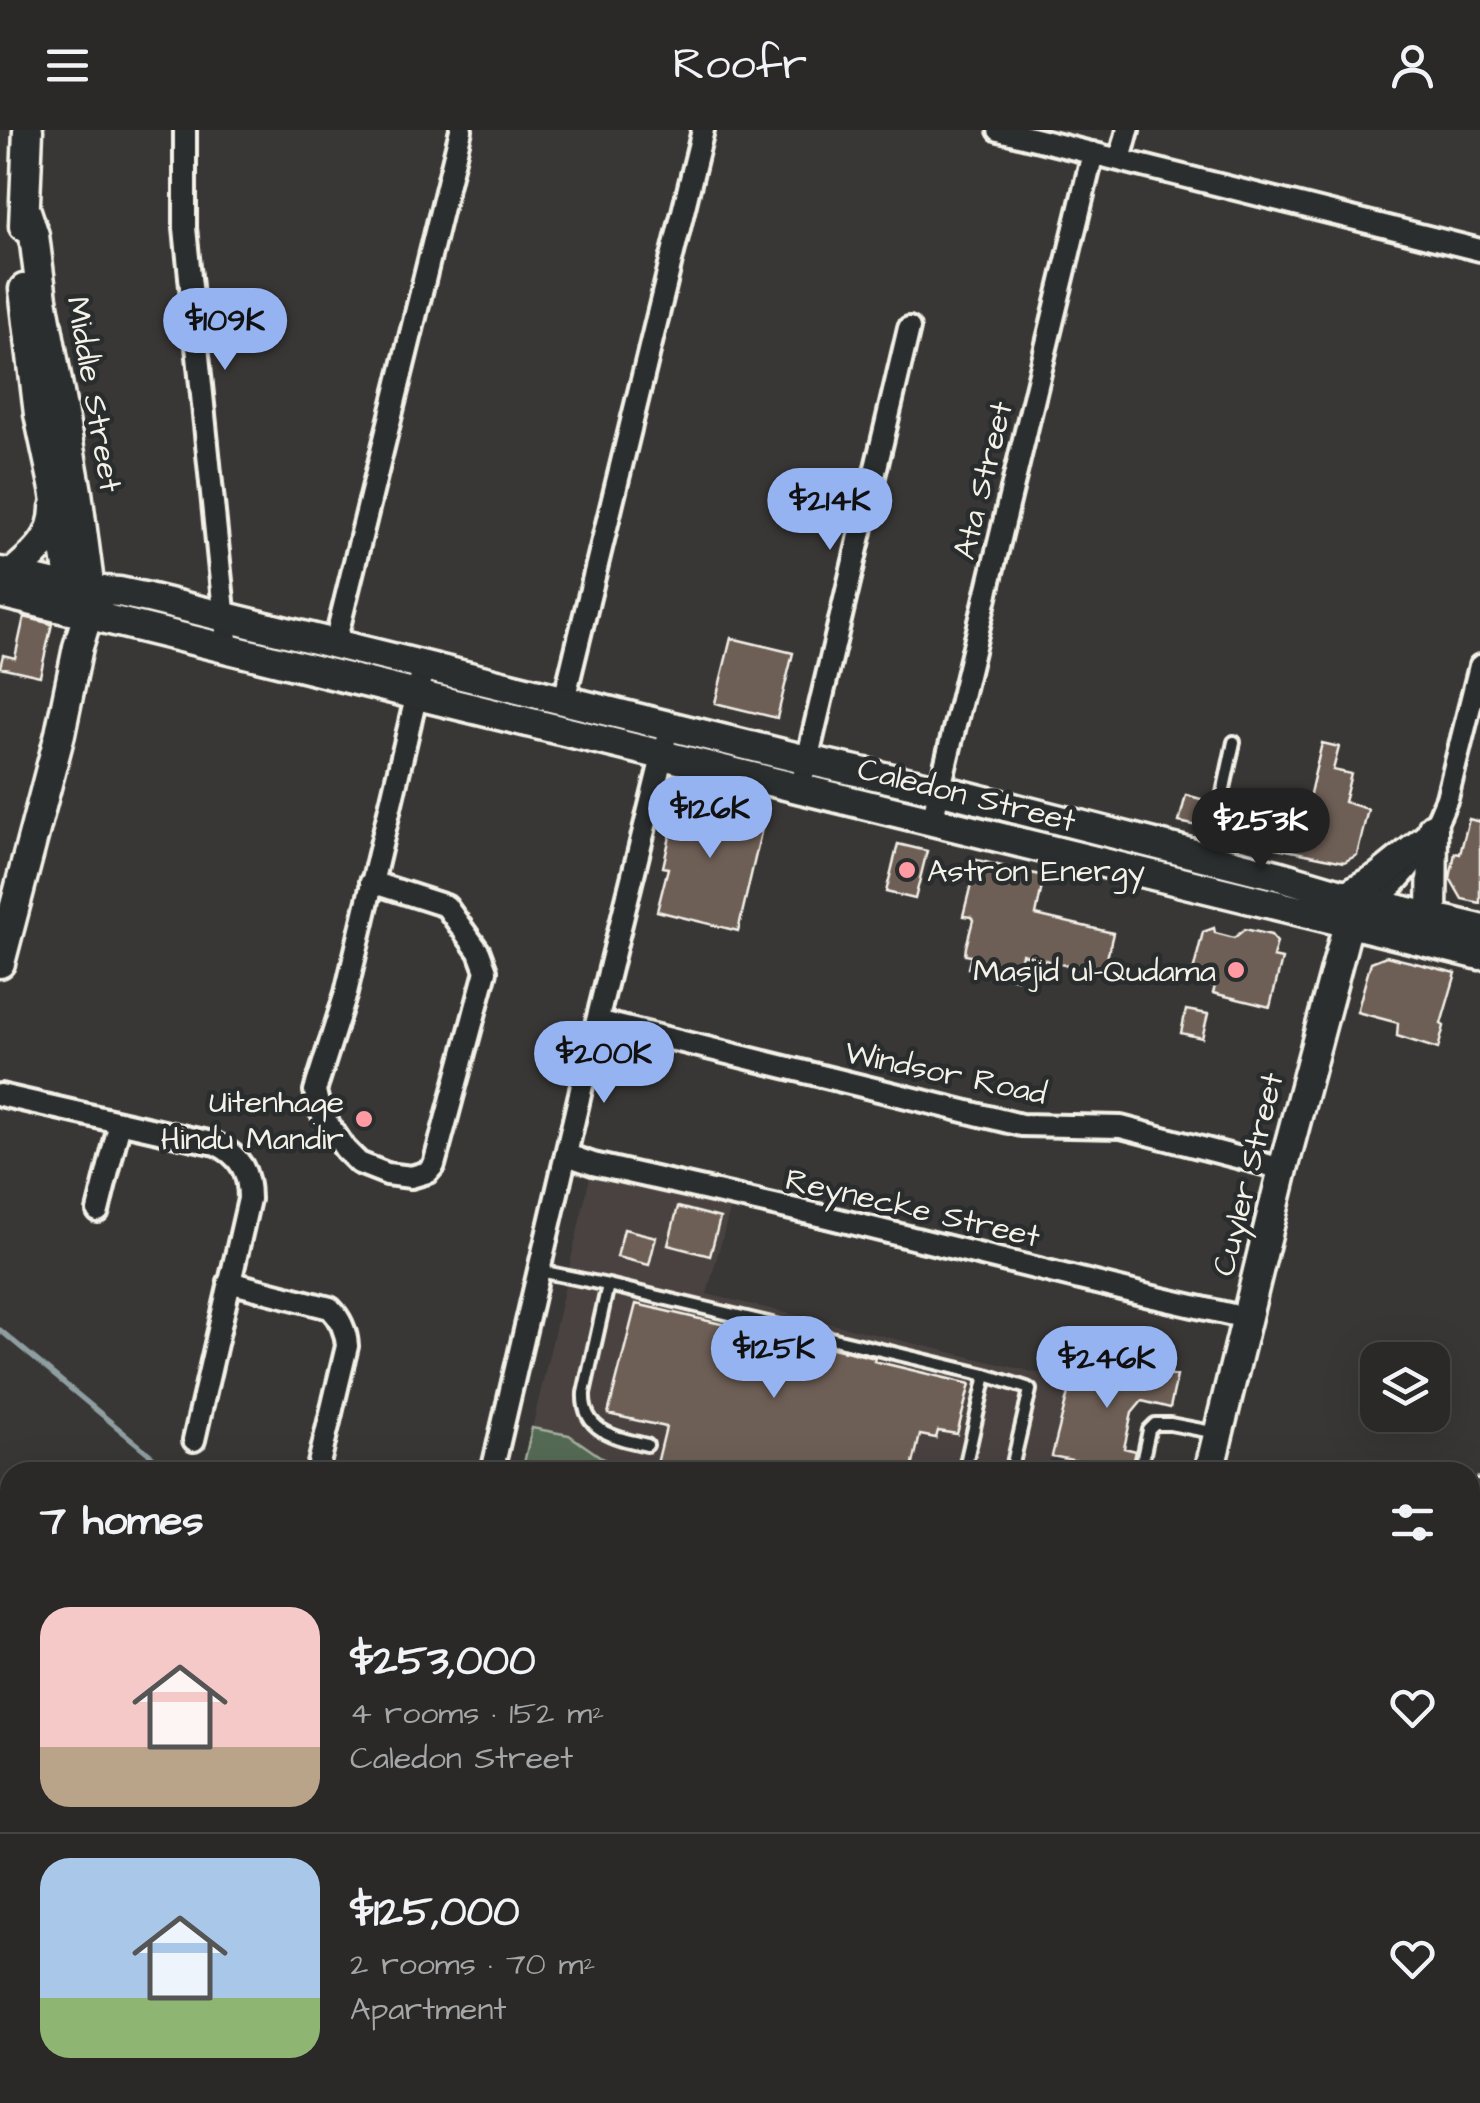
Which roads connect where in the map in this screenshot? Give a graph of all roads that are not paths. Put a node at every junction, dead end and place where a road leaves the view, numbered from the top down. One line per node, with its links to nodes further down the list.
1 (28, 130): 9 (main road, Middle Street)
2 (186, 130): 15 (street)
3 (461, 130): 16 (street)
4 (703, 130): 21 (street)
5 (999, 130): 7 (street)
6 (1128, 130): 8 (street)
7 (1093, 153): 8 (street); 27 (street, Ata Street)
8 (1120, 160): 10 (street)
9 (26, 211): 12 (main road, Middle Street); 14 (main road, Middle Street)
10 (1480, 250)
11 (909, 328): 25 (street)
12 (56, 488): 13 (main road); 14 (main road, Middle Street)
13 (4, 580): 14 (main road)
14 (79, 601): 15 (main road, Caledon Street); 17 (main road, Caledon Street); 36 (main road)
15 (225, 618): 16 (main road, Caledon Street); 17 (street)
16 (335, 643): 18 (main road, Caledon Street)
17 (228, 650): 20 (main road, Caledon Street)
18 (424, 664): 20 (street); 21 (main road, Caledon Street)
19 (1480, 666): 29 (street)
20 (416, 695): 24 (main road, Caledon Street); 31 (street)
21 (564, 700): 22 (main road, Caledon Street)
22 (671, 726): 24 (street); 25 (main road, Caledon Street)
23 (1234, 742): 30 (lane)
24 (662, 756): 26 (main road, Caledon Street); 38 (street)
25 (806, 760): 26 (street); 27 (main road, Caledon Street)
26 (800, 789): 28 (main road, Caledon Street)
27 (938, 789): 28 (street, Ata Street); 30 (main road, Caledon Street)
28 (932, 821): 34 (main road, Caledon Street)
29 (1431, 832): 32 (main road); 33 (main road)
30 (1208, 858): 32 (main road, Caledon Street)
31 (371, 882): 31 (street)
32 (1360, 899): 33 (main road, Caledon Street); 34 (main road)
33 (1432, 918): 35 (main road, Caledon Street)
34 (1348, 924): 37 (main road, Caledon Street); 42 (main road, Cuyler Street)
35 (1480, 929)
36 (2, 944)
37 (1480, 955)
38 (598, 1021): 41 (street); 42 (street, Windsor Road)
39 (0, 1095): 40 (street)
40 (120, 1122): 43 (street); 45 (street)
41 (567, 1155): 44 (street); 47 (street, Reynecke Street)
42 (1283, 1169): 47 (main road, Cuyler Street)
43 (98, 1210)
44 (540, 1271): 46 (lane); 53 (street)
45 (229, 1282): 50 (street); 52 (street)
46 (608, 1285): 48 (lane); 51 (lane)
47 (1246, 1318): 49 (main road, Cuyler Street)
48 (986, 1375): 54 (lane); 55 (lane)
49 (1218, 1433): 56 (lane); 57 (main road, Cuyler Street)
50 (194, 1440)
51 (647, 1445)
52 (319, 1462)
53 (494, 1462)
54 (966, 1462)
55 (1013, 1462)
56 (1142, 1462)
57 (1211, 1462)

